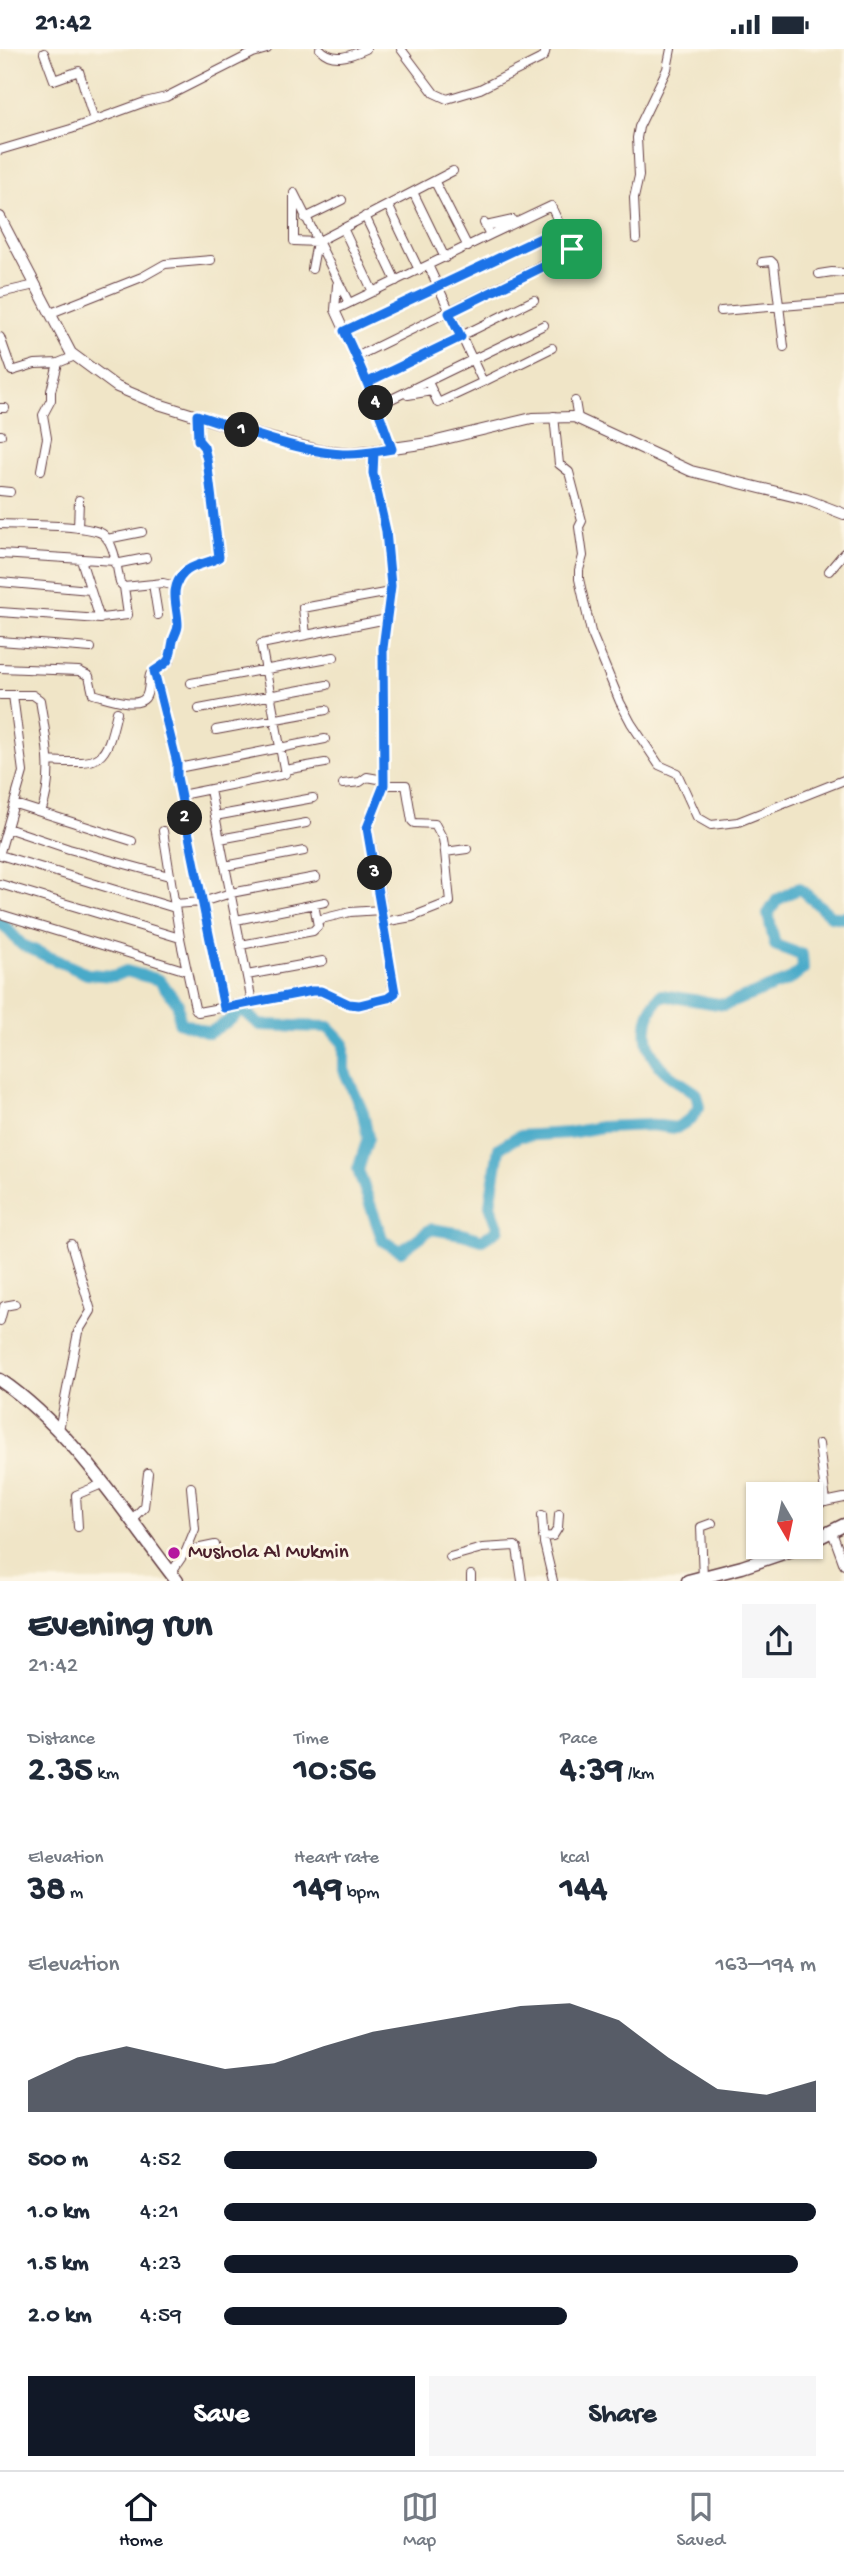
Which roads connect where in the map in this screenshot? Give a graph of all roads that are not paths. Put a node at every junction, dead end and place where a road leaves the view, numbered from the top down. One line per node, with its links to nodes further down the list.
1 (267, 49): 7 (street)
2 (320, 49): 3 (street)
3 (366, 49)
4 (401, 49): 5 (street)
5 (547, 49)
6 (671, 49): 23 (street)
7 (252, 51): 9 (street)
8 (44, 53): 9 (street)
9 (94, 120): 10 (street)
10 (0, 150)
11 (453, 171): 12 (street)
12 (435, 182): 13 (street); 25 (street)
13 (413, 192): 15 (street); 26 (street)
14 (342, 200): 18 (street)
15 (388, 205): 16 (street); 31 (street)
16 (365, 216): 20 (street); 34 (street)
17 (0, 217): 36 (street)
18 (305, 218): 24 (street); 24 (street)
19 (523, 218): 21 (street); 22 (street); 22 (street)
20 (343, 228): 24 (street); 38 (street)
21 (562, 228): 37 (street); 47 (street)
22 (490, 235): 25 (street)
23 (636, 239)
24 (317, 242): 30 (street); 35 (street)
25 (468, 247): 26 (street)
26 (445, 258): 29 (street)
27 (211, 260): 46 (street)
28 (762, 261): 43 (street)
29 (428, 265): 31 (street); 37 (street)
30 (312, 269)
31 (419, 270): 34 (street)
32 (844, 273): 33 (street)
33 (819, 274)
34 (396, 281): 38 (street)
35 (337, 284): 42 (street); 44 (street)
36 (35, 285): 39 (street); 46 (street)
37 (438, 287): 47 (street); 49 (street)
38 (373, 292): 42 (street)
39 (0, 293)
40 (534, 300): 51 (street)
41 (844, 301): 43 (street)
42 (349, 303): 44 (street)
43 (778, 307): 45 (street); 52 (street)
44 (335, 310): 49 (street)
45 (721, 311)
46 (51, 313): 54 (street)
47 (449, 313): 51 (street); 55 (street)
48 (544, 325): 56 (street)
49 (344, 331): 55 (street)
50 (0, 337): 57 (street)
51 (461, 337): 56 (street); 59 (street)
52 (784, 347)
53 (552, 348): 60 (street)
54 (75, 356): 57 (street); 65 (street)
55 (356, 357): 59 (street)
56 (472, 359): 58 (street); 60 (street)
57 (58, 363): 70 (street)
58 (428, 381): 61 (street); 62 (street)
59 (368, 382): 64 (street)
60 (483, 382): 61 (street)
61 (432, 391): 62 (street)
62 (396, 397): 64 (street)
63 (575, 401): 67 (street)
64 (377, 406): 68 (street)
65 (197, 415): 69 (street); 87 (street)
66 (554, 417): 67 (street); 68 (street); 118 (street)
67 (578, 419): 74 (street)
68 (392, 449): 69 (street)
69 (374, 452): 90 (street)
70 (41, 470)
71 (0, 491): 72 (street)
72 (10, 492)
73 (79, 500): 76 (street)
74 (844, 514)
75 (0, 524): 76 (street)
76 (78, 527): 78 (street)
77 (142, 532): 78 (street)
78 (107, 539): 83 (street)
79 (844, 553): 84 (street)
80 (0, 554): 82 (street)
81 (146, 558): 83 (street)
82 (80, 560): 83 (street); 89 (street)
83 (115, 563): 88 (street)
84 (829, 571)
85 (0, 582): 89 (street)
86 (153, 584): 87 (street); 88 (street); 92 (street)
87 (176, 586): 101 (street)
88 (124, 587): 93 (street)
89 (90, 590): 93 (street)
90 (390, 592): 94 (street); 95 (street)
91 (0, 612): 93 (street)
92 (158, 615)
93 (101, 618)
94 (387, 619): 95 (street); 119 (street)
95 (306, 635): 100 (street)
96 (0, 641): 97 (street)
97 (91, 648)
98 (334, 657): 100 (street)
99 (0, 668): 101 (street)
100 (264, 669): 102 (street); 106 (street)
101 (154, 671): 116 (street)
102 (191, 683)
103 (327, 685): 106 (street)
104 (0, 695): 105 (street)
105 (13, 695): 114 (street); 124 (street)
106 (269, 696): 107 (street); 110 (street)
107 (199, 709)
108 (326, 710): 110 (street)
109 (117, 712): 114 (street)
110 (274, 719): 111 (street); 113 (street)
111 (216, 730)
112 (325, 740): 113 (street)
113 (280, 748): 116 (street); 117 (street)
114 (49, 761): 125 (street)
115 (325, 763): 117 (street)
116 (178, 768): 122 (street)
117 (285, 770): 121 (street)
118 (844, 780)
119 (384, 783): 120 (street); 135 (street); 146 (street)
120 (343, 784)
121 (210, 790): 122 (street); 126 (street)
122 (181, 795): 142 (street)
123 (313, 798): 126 (street)
124 (15, 804): 125 (street); 128 (street)
125 (41, 812): 132 (street)
126 (215, 816): 130 (street)
127 (306, 824): 130 (street)
128 (7, 828): 131 (street); 138 (street)
129 (163, 831): 138 (street)
130 (220, 839): 137 (street)
131 (1, 841): 136 (street)
132 (132, 841)
133 (467, 849): 135 (street)
134 (304, 852): 137 (street)
135 (445, 852): 150 (street)
136 (0, 853): 145 (street)
137 (225, 866): 141 (street)
138 (169, 876): 145 (street)
139 (316, 877): 141 (street)
140 (0, 884): 151 (street)
141 (231, 893): 142 (street); 148 (street)
142 (202, 902): 145 (street); 157 (street)
143 (325, 902): 144 (street)
144 (314, 904): 148 (street); 149 (street)
145 (174, 906): 151 (street)
146 (381, 910): 149 (street); 150 (street)
147 (0, 915): 154 (street)
148 (236, 920): 152 (street)
149 (317, 920): 152 (street)
150 (383, 922): 156 (street)
151 (180, 937): 154 (street)
152 (241, 945): 155 (street)
153 (323, 961): 155 (street)
154 (187, 971): 157 (street)
155 (247, 975): 156 (street)
156 (252, 1002): 157 (street)
157 (224, 1008)
158 (71, 1244): 162 (street)
159 (15, 1304): 160 (street)
160 (0, 1321)
161 (0, 1380): 162 (main road)
162 (59, 1430): 165 (main road)
163 (819, 1444): 168 (street)
164 (148, 1473): 172 (street)
165 (102, 1484): 172 (main road); 174 (street)
166 (191, 1487): 178 (street)
167 (844, 1498): 168 (street)
168 (826, 1502): 169 (street)
169 (823, 1503)
170 (559, 1514): 176 (street)
171 (542, 1515): 176 (street)
172 (131, 1520): 182 (main road)
173 (712, 1523): 183 (street)
174 (78, 1527)
175 (838, 1528): 181 (street)
176 (543, 1537): 185 (street)
177 (215, 1545): 178 (street)
178 (186, 1551): 182 (street)
179 (450, 1557): 184 (street)
180 (757, 1559): 183 (main road)
181 (844, 1565)
182 (174, 1578)
183 (703, 1578): 186 (main road)
184 (522, 1581)
185 (553, 1581)
186 (688, 1581)

